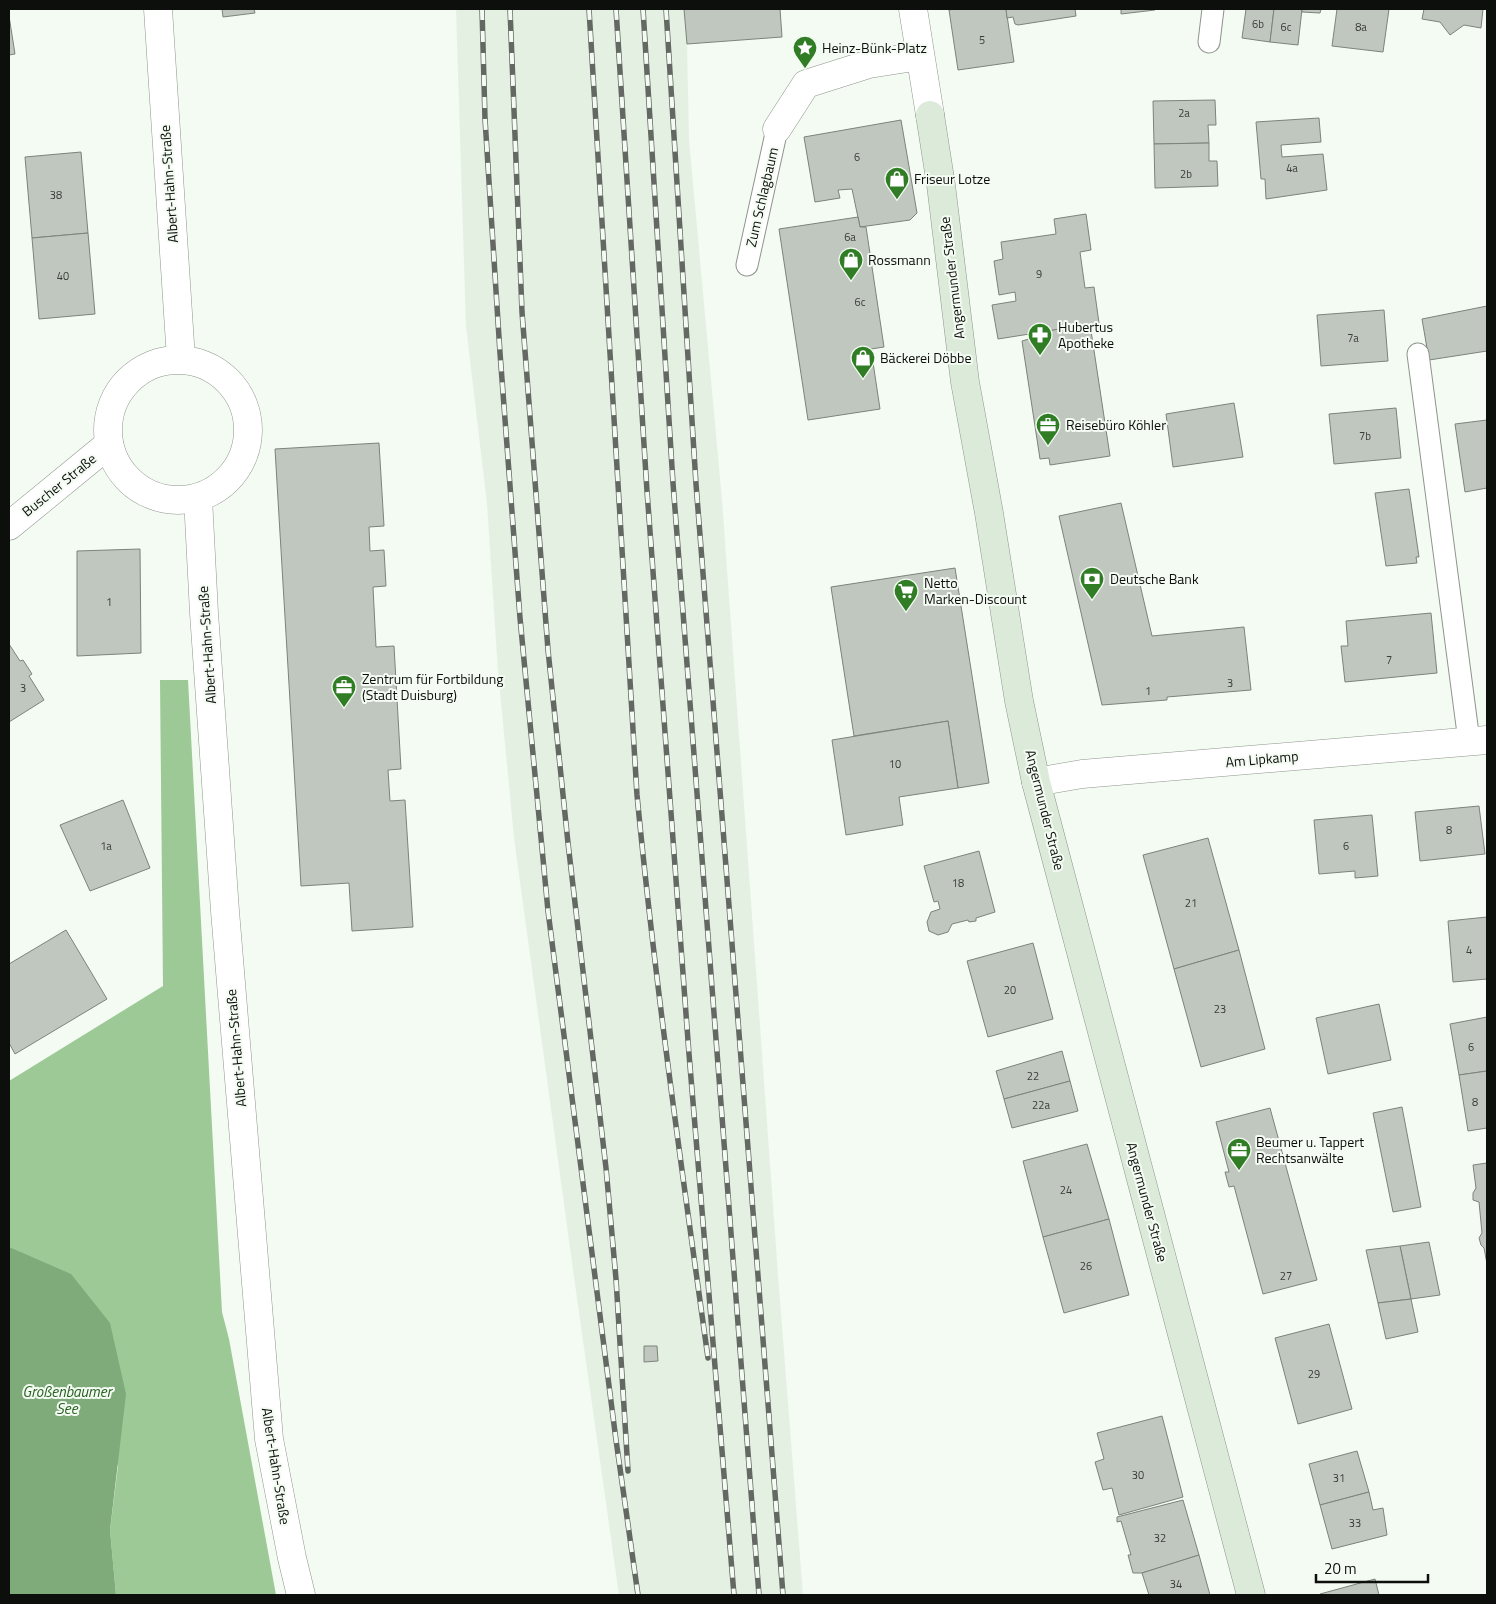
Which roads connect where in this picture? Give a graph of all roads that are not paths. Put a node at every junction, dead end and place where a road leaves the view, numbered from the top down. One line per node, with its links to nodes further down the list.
1 (158, 9): 10 (street, Albert-Hahn-Straße)
2 (913, 9): 5 (street, Angermunder Straße)
3 (1213, 9): 4 (lane)
4 (1209, 42)
5 (920, 56): 6 (street, Angermunder Straße); 7 (street)
6 (930, 115): 15 (main road, Angermunder Straße)
7 (777, 129): 8 (lane, Zum Schlagbaum)
8 (747, 265)
9 (1418, 354): 14 (lane)
10 (181, 359): 11 (street); 12 (street)
11 (109, 444): 12 (street); 13 (street, Buscher Straße)
12 (198, 498): 16 (street, Albert-Hahn-Straße)
13 (9, 526)
14 (1478, 741): 15 (street, Am Lipkamp)
15 (1036, 782): 17 (main road, Angermunder Straße)
16 (301, 1595)
17 (1250, 1595)

